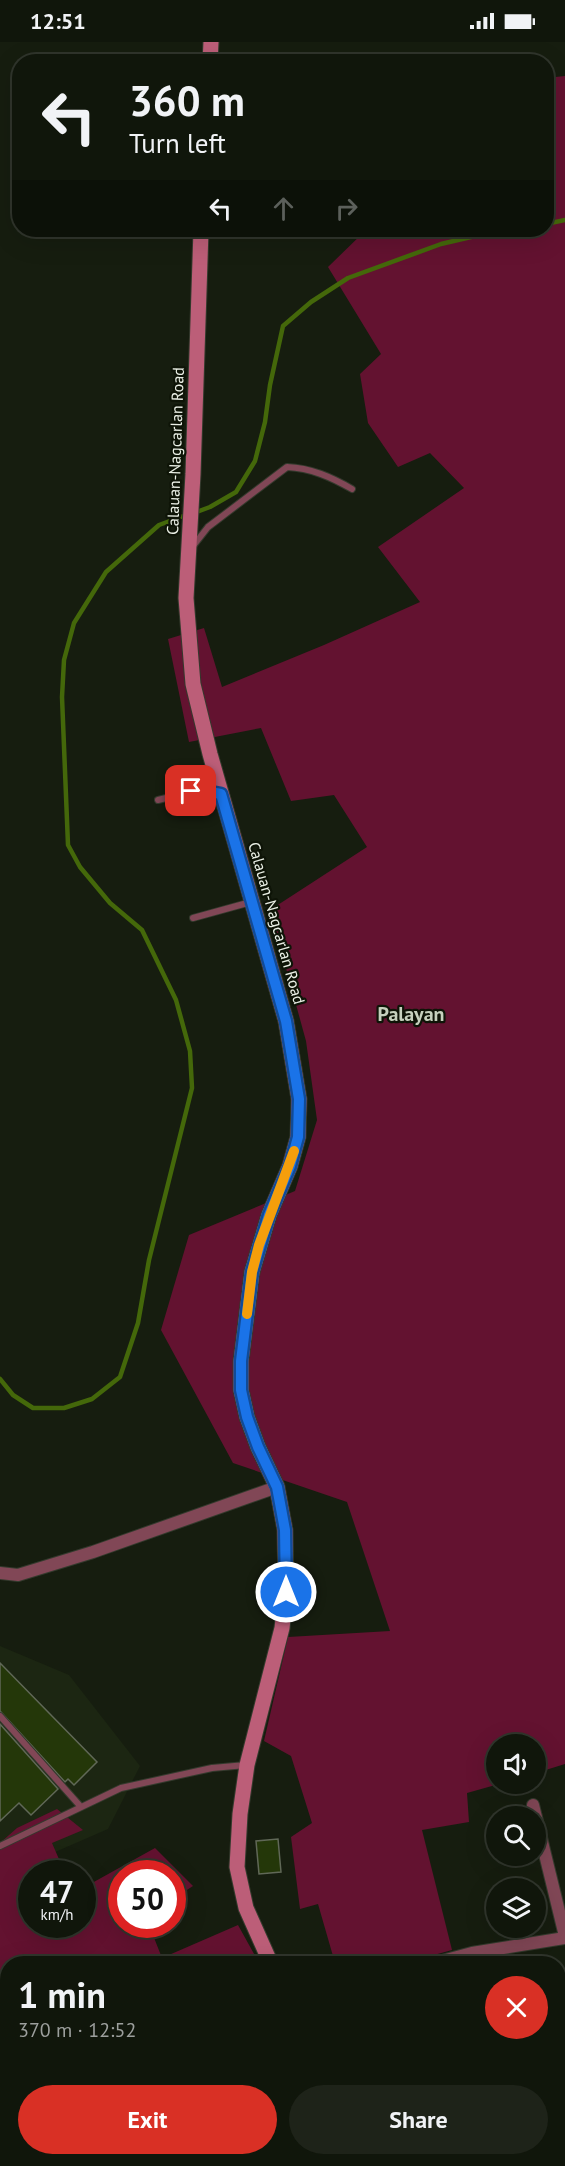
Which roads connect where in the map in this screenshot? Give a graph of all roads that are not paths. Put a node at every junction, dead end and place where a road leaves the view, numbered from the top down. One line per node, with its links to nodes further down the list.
1 (201, 237): 3 (main road, Calauan-Nagcarlan Road)
2 (352, 489): 3 (lane)
3 (189, 551): 4 (main road, Calauan-Nagcarlan Road)
4 (221, 794): 5 (lane); 6 (main road, Calauan-Nagcarlan Road)
5 (158, 800)
6 (252, 902): 7 (lane); 8 (main road, Calauan-Nagcarlan Road)
7 (193, 918)
8 (277, 1487): 9 (street); 11 (main road, Calauan-Nagcarlan Road)
9 (0, 1573)
10 (0, 1716): 13 (lane)
11 (247, 1765): 13 (lane); 16 (main road, Calauan-Nagcarlan Road)
12 (533, 1805): 15 (street)
13 (81, 1807): 14 (lane)
14 (0, 1846)
15 (565, 1937): 17 (street)
16 (267, 1956)
17 (484, 1956)

